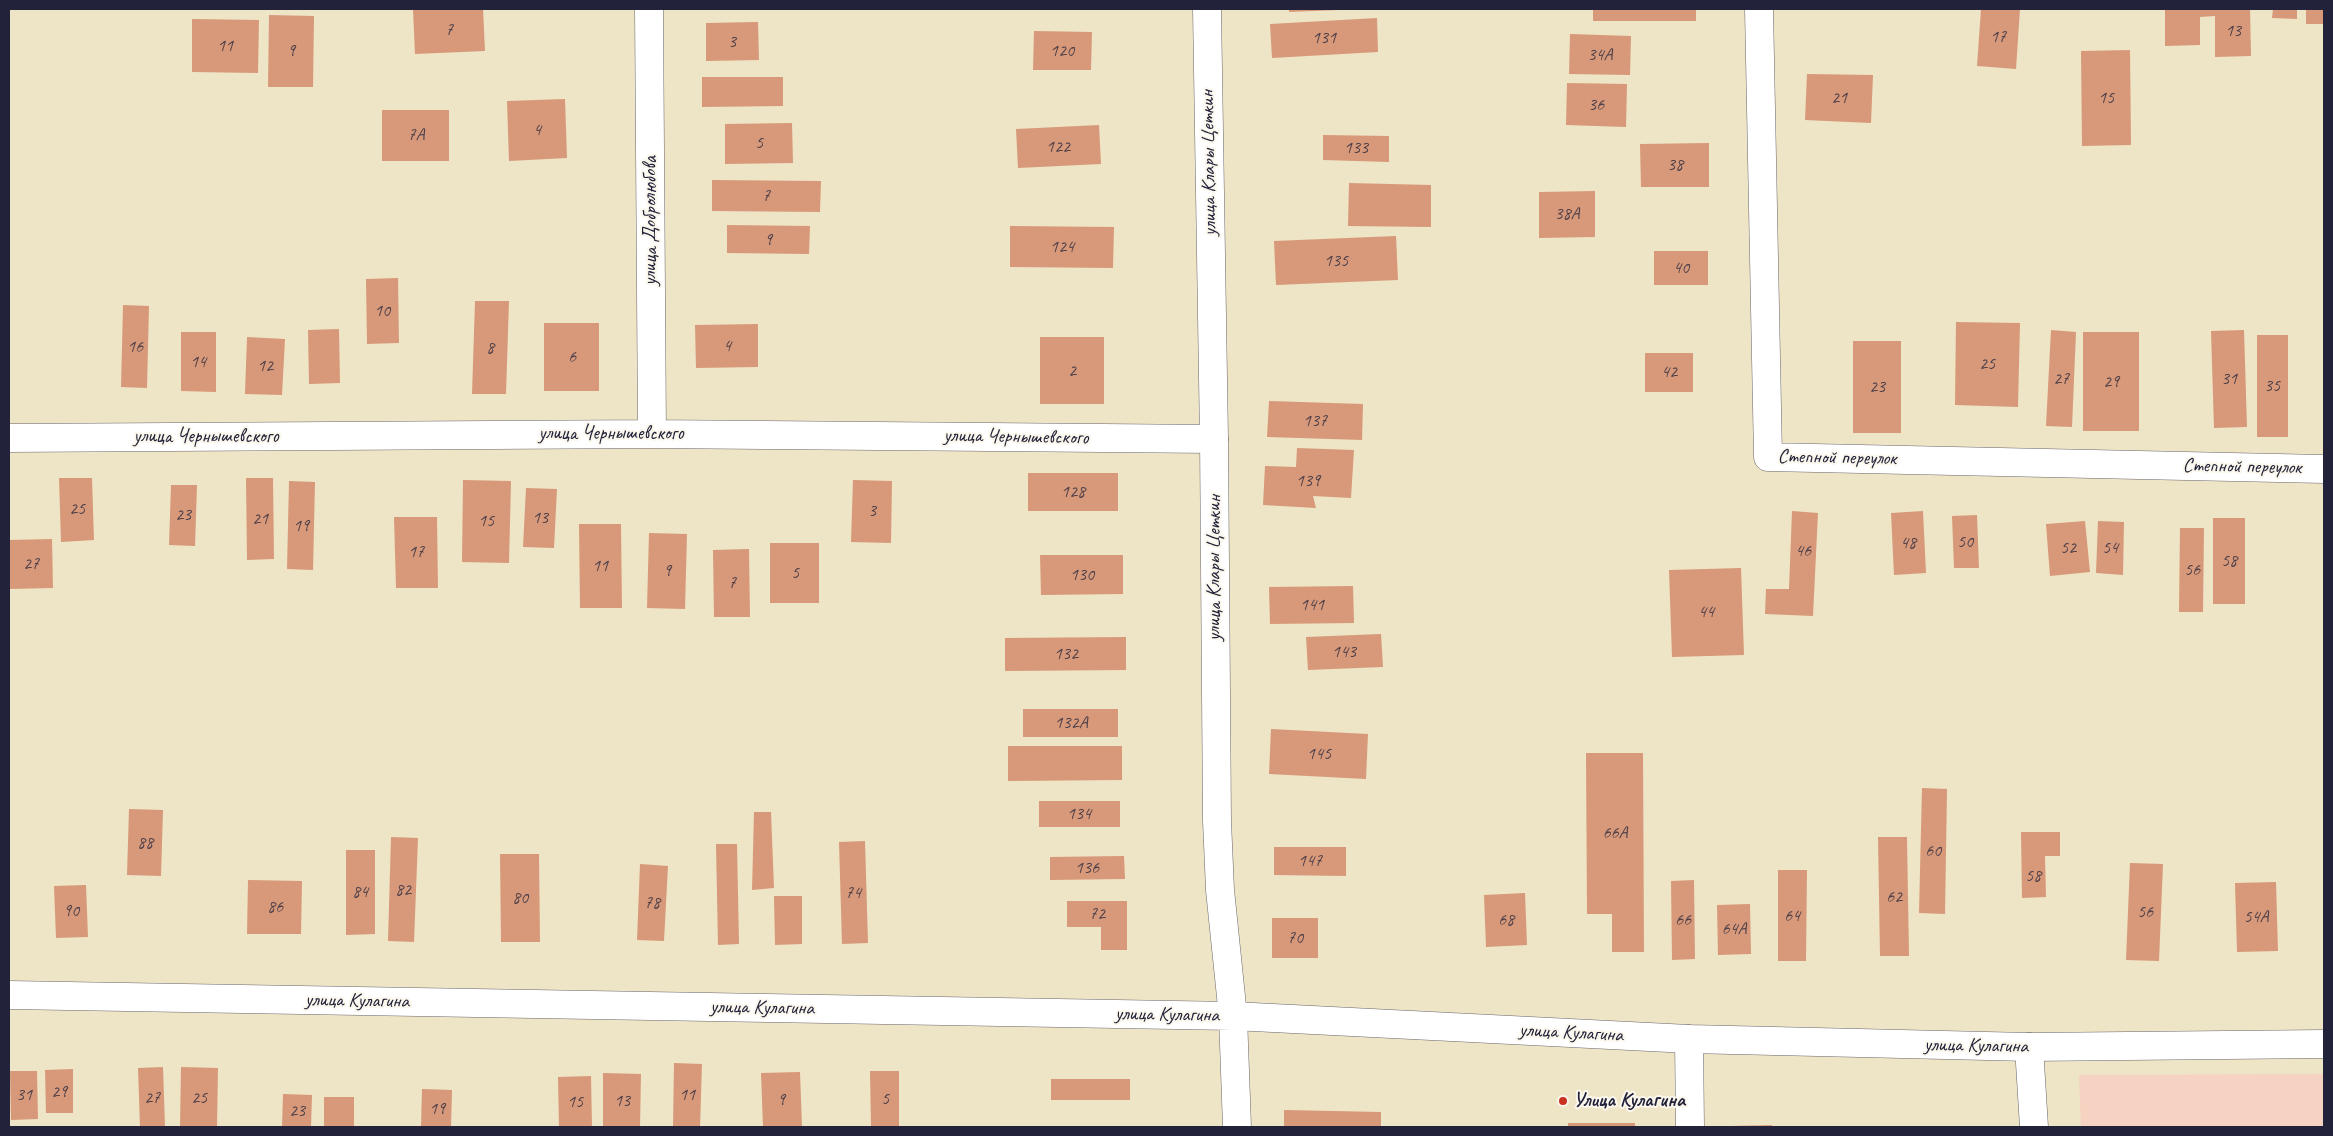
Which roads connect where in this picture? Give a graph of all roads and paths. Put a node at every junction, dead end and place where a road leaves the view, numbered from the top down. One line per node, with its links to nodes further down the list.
1 (649, 9): 4 (street, улица Добролюбова)
2 (1207, 9): 6 (street, улица Клары Цеткин)
3 (1759, 9): 7 (street, Степной переулок)
4 (652, 434): 5 (street, улица Чернышевского); 6 (street, улица Чернышевского)
5 (9, 438)
6 (1214, 439): 9 (street, улица Клары Цеткин)
7 (2324, 469)
8 (9, 994): 9 (street, улица Кулагина)
9 (1233, 1016): 10 (street, улица Кулагина); 13 (street, улица Клары Цеткин)
10 (1690, 1039): 12 (street, улица Кулагина); 14 (street)
11 (2324, 1044): 12 (street, улица Кулагина)
12 (2029, 1047): 15 (street)
13 (1237, 1127)
14 (1690, 1127)
15 (2034, 1127)

